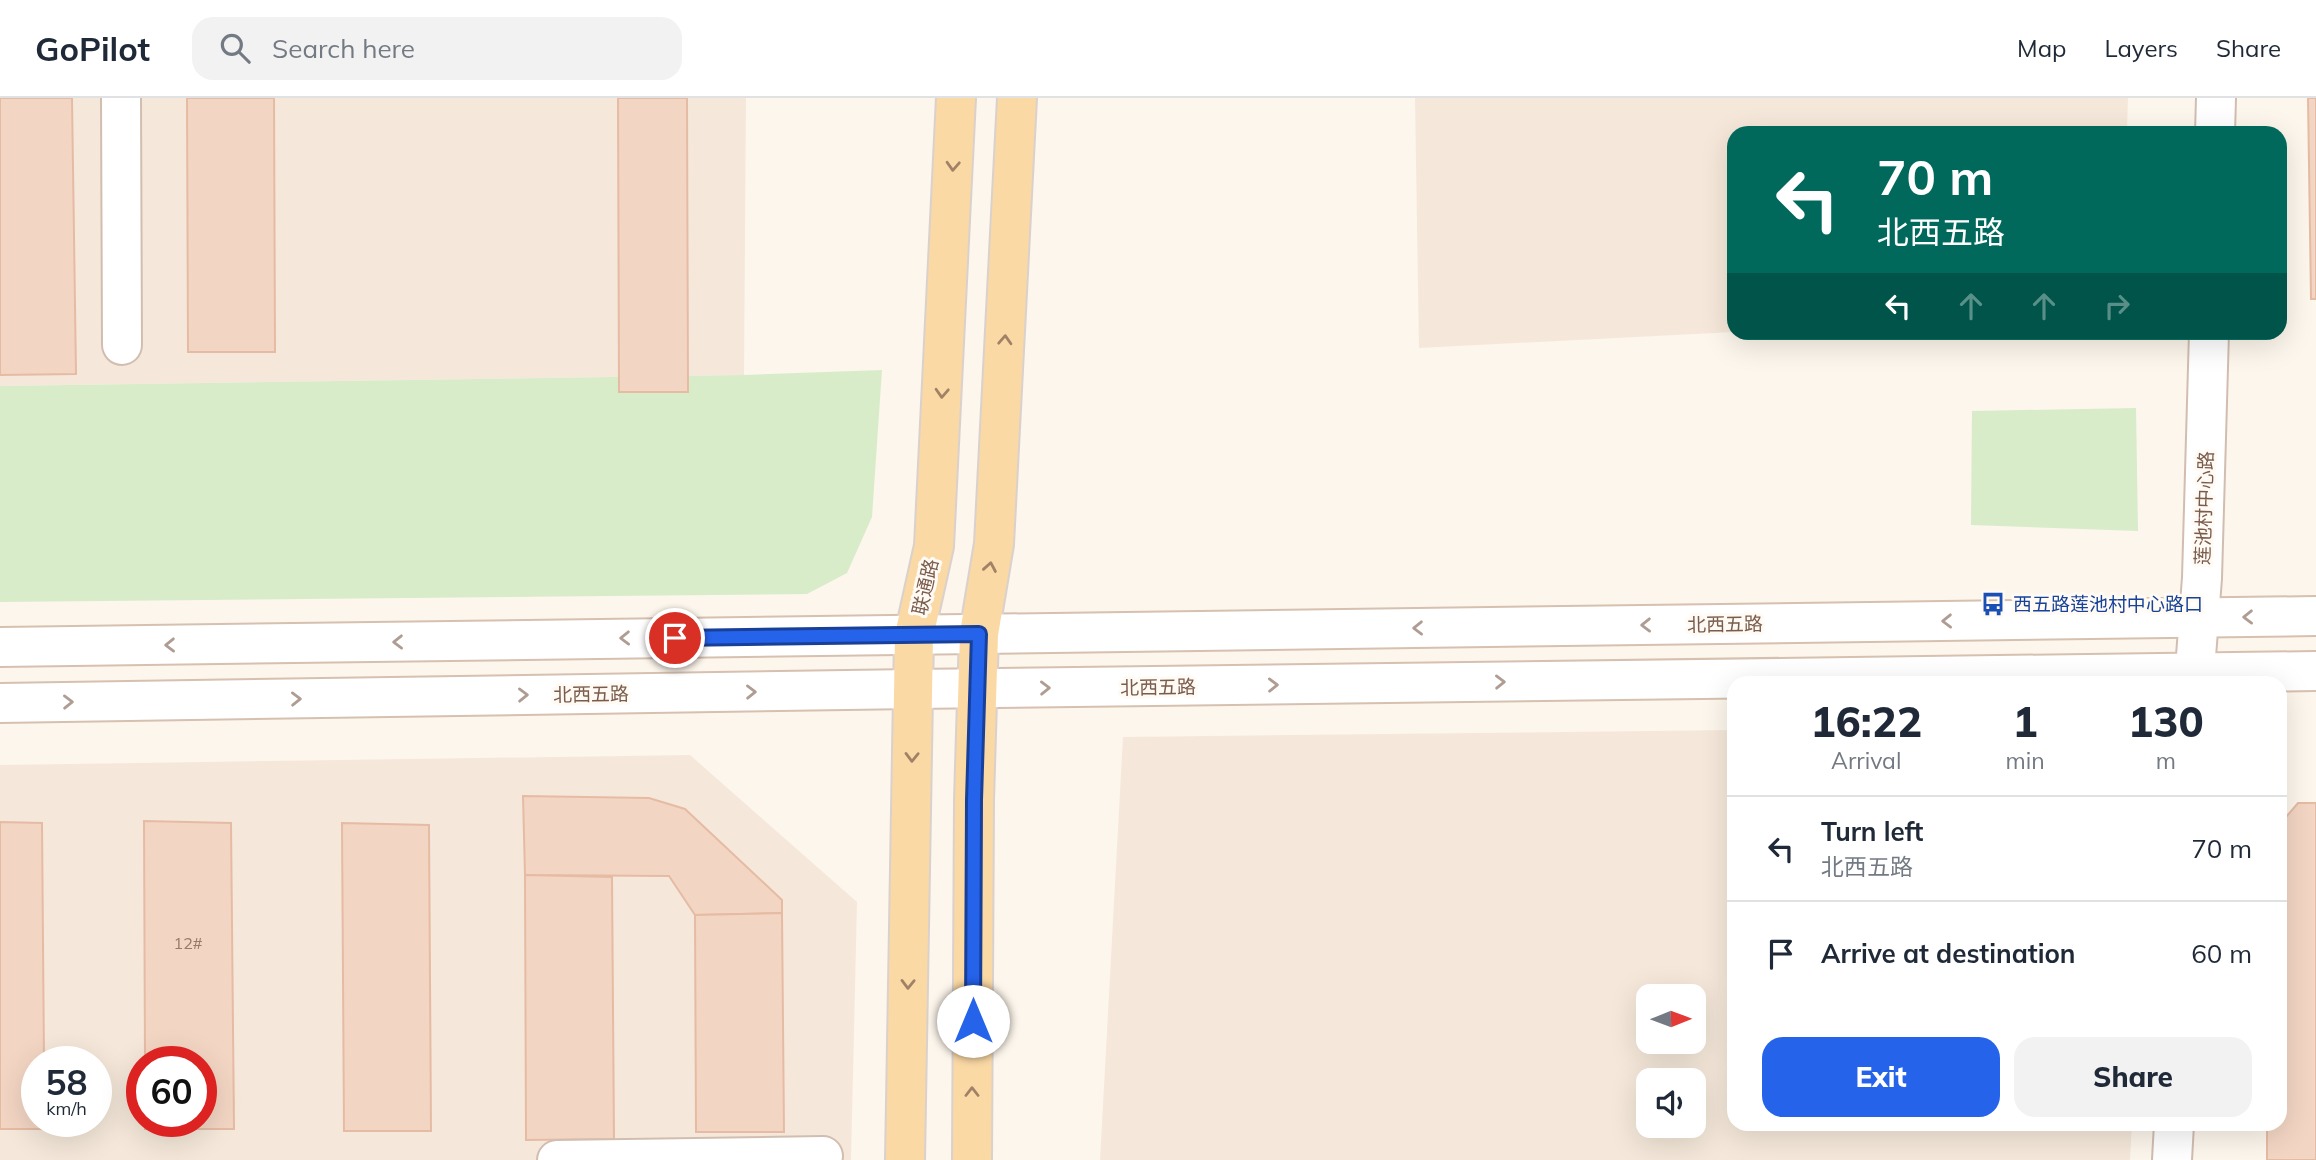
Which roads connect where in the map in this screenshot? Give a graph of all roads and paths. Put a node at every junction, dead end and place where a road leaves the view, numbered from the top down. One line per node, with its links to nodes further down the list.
1 (121, 98): 7 (street)
2 (956, 98): 11 (main road, 联通路, one-way to 11)
3 (1017, 98): 10 (main road, one-way to 3)
4 (2216, 98): 5 (street)
5 (2215, 126)
6 (2209, 340): 9 (street, 莲池村中心路)
7 (122, 345)
8 (2316, 616): 9 (street, 北西五路, one-way to 9)
9 (2199, 618): 10 (street, 北西五路, one-way to 10); 14 (street, 莲池村中心路)
10 (979, 634): 11 (street, 北西五路); 18 (main road)
11 (914, 636): 12 (street, 北西五路, one-way to 12); 17 (main road, 联通路)
12 (0, 647)
13 (2316, 671): 15 (street, 北西五路)
14 (2195, 676)
15 (2230, 676)
16 (1727, 682): 18 (street, 北西五路, one-way to 16)
17 (914, 688): 18 (street, 北西五路); 19 (street, 北西五路, one-way to 17); 23 (main road, 联通路, one-way to 23)
18 (977, 689): 24 (main road, one-way to 18)
19 (0, 703)
20 (2174, 1131): 25 (street)
21 (824, 1156): 22 (street)
22 (557, 1160)
23 (905, 1160)
24 (972, 1160)
25 (2172, 1160)

